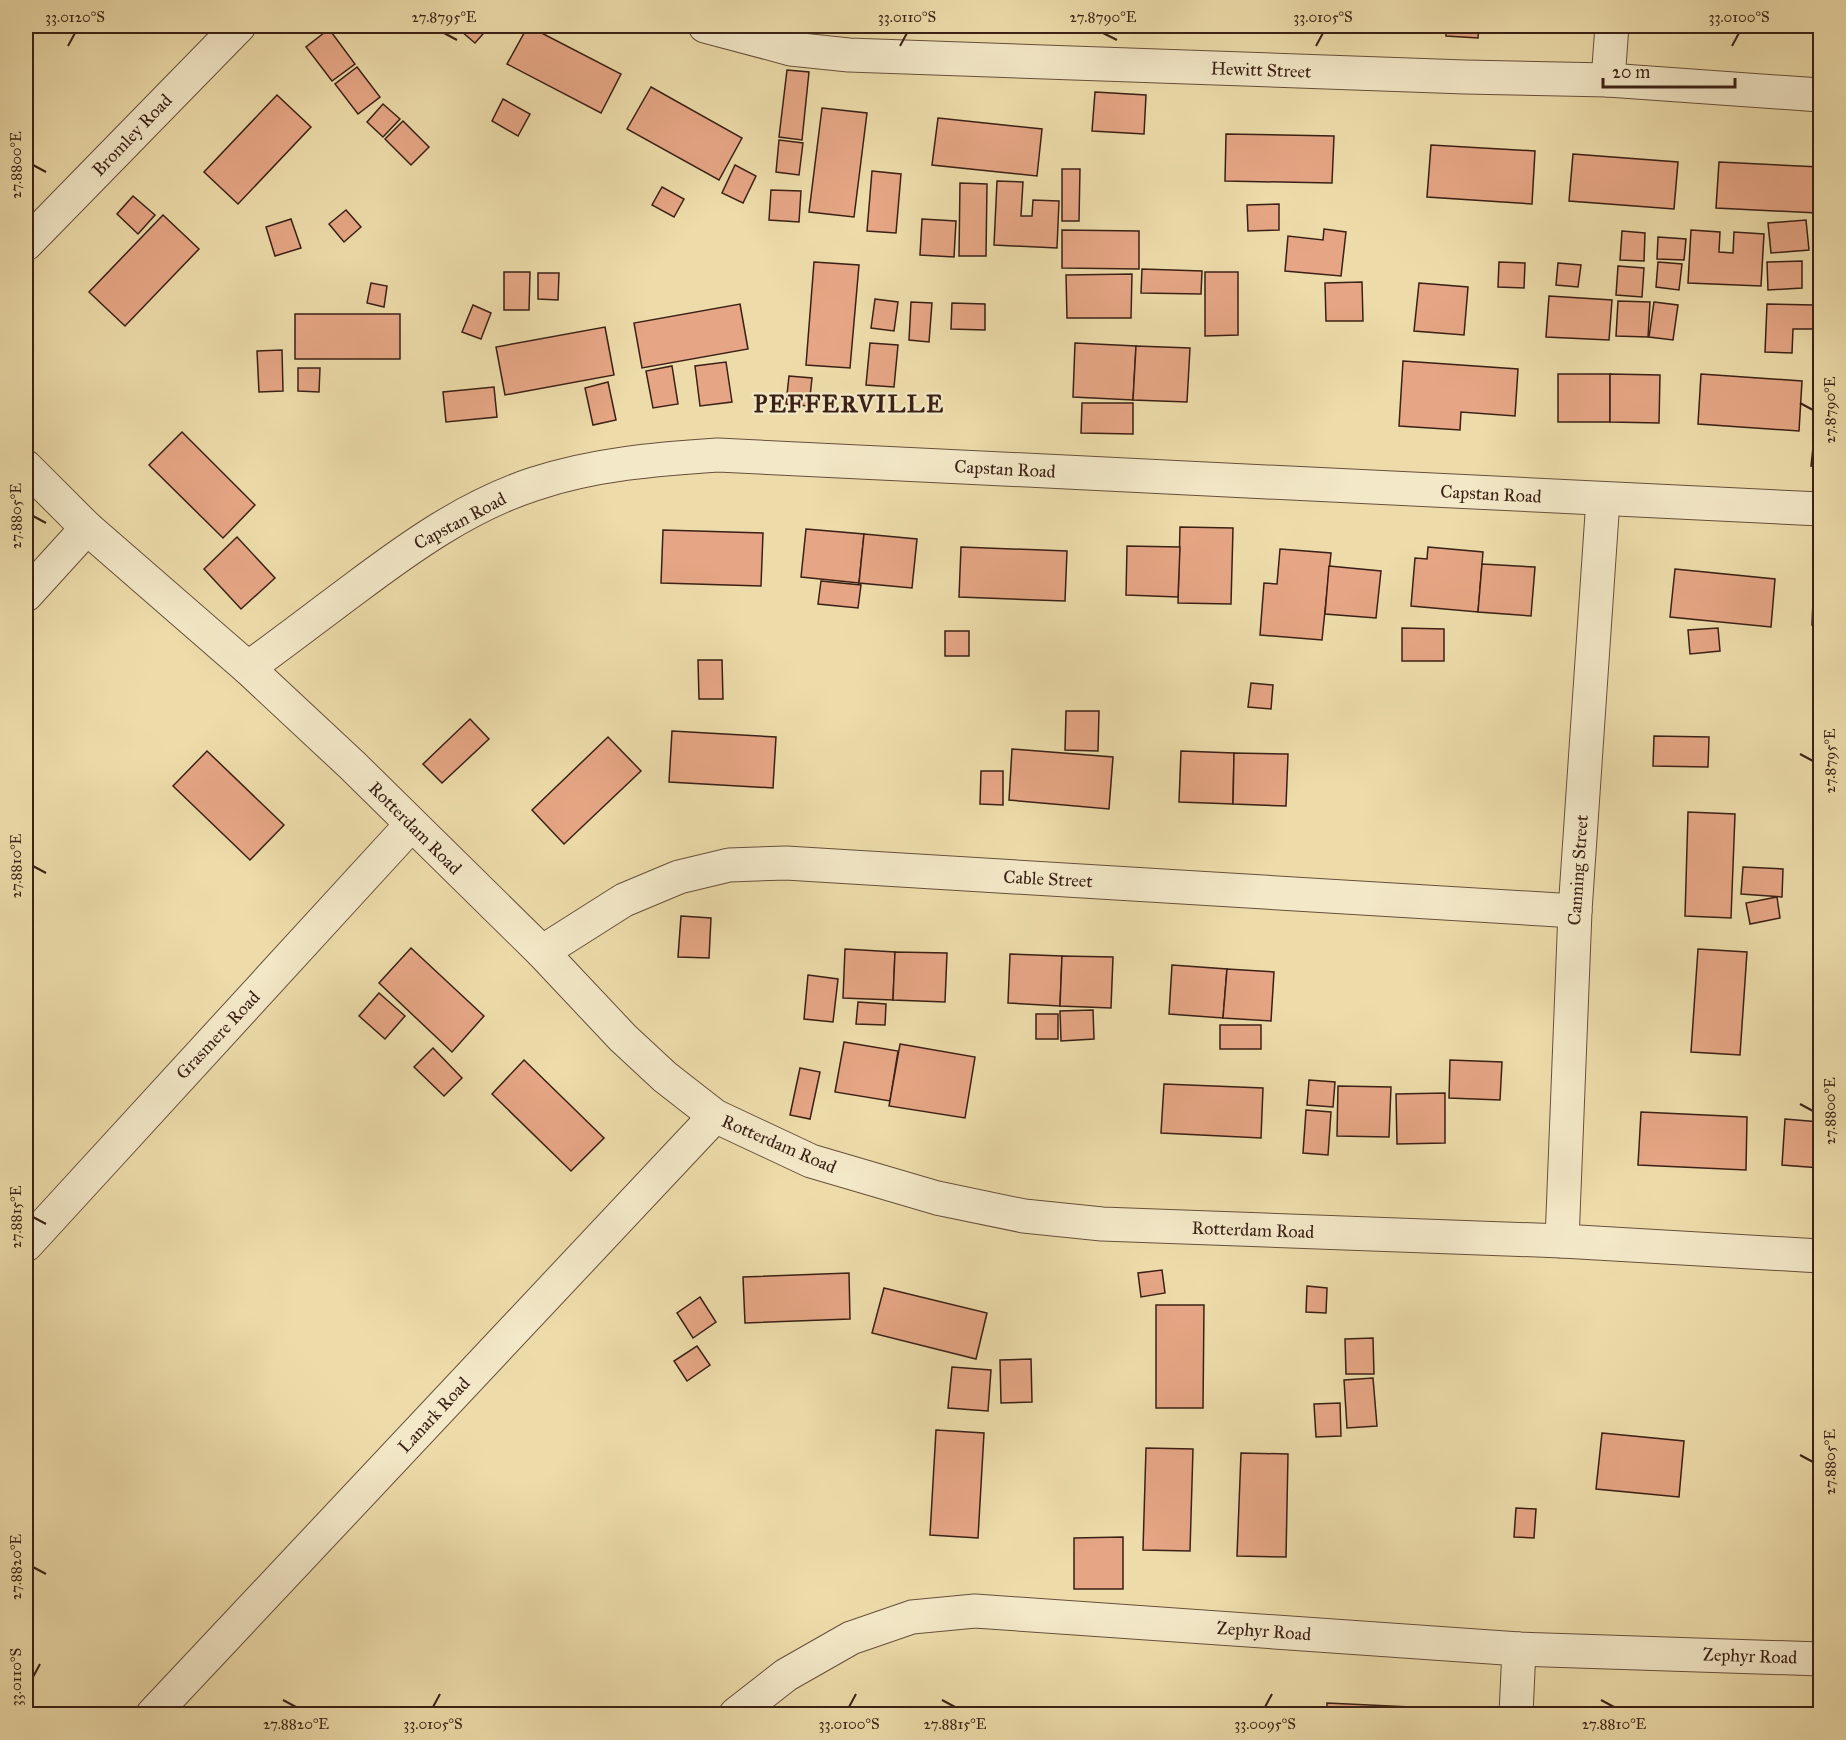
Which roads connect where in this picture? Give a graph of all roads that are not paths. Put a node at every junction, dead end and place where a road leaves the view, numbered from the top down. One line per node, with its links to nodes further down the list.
1 (239, 26): 6 (street, Bromley Road)
2 (705, 26): 4 (street, Hewitt Street)
3 (1612, 26): 4 (street)
4 (1608, 80): 5 (street, Hewitt Street)
5 (1821, 94)
6 (26, 244)
7 (26, 467): 10 (street, Rotterdam Road)
8 (1603, 499): 9 (street, Capstan Road); 12 (street, Capstan Road); 14 (street, Canning Street)
9 (1821, 509)
10 (87, 528): 11 (street); 12 (street, Rotterdam Road)
11 (26, 596)
12 (248, 668): 13 (street, Rotterdam Road)
13 (411, 825): 15 (street, Rotterdam Road); 18 (street, Grasmere Road)
14 (1575, 911): 15 (street, Cable Street); 17 (street, Canning Street)
15 (542, 952): 16 (street, Rotterdam Road)
16 (715, 1116): 17 (street, Rotterdam Road); 23 (street, Lanark Road)
17 (1562, 1241): 19 (street, Rotterdam Road)
18 (26, 1245)
19 (1821, 1256)
20 (1519, 1649): 21 (street, Zephyr Road); 22 (street, Zephyr Road); 24 (street)
21 (1821, 1659)
22 (753, 1709)
23 (153, 1714)
24 (1516, 1714)

